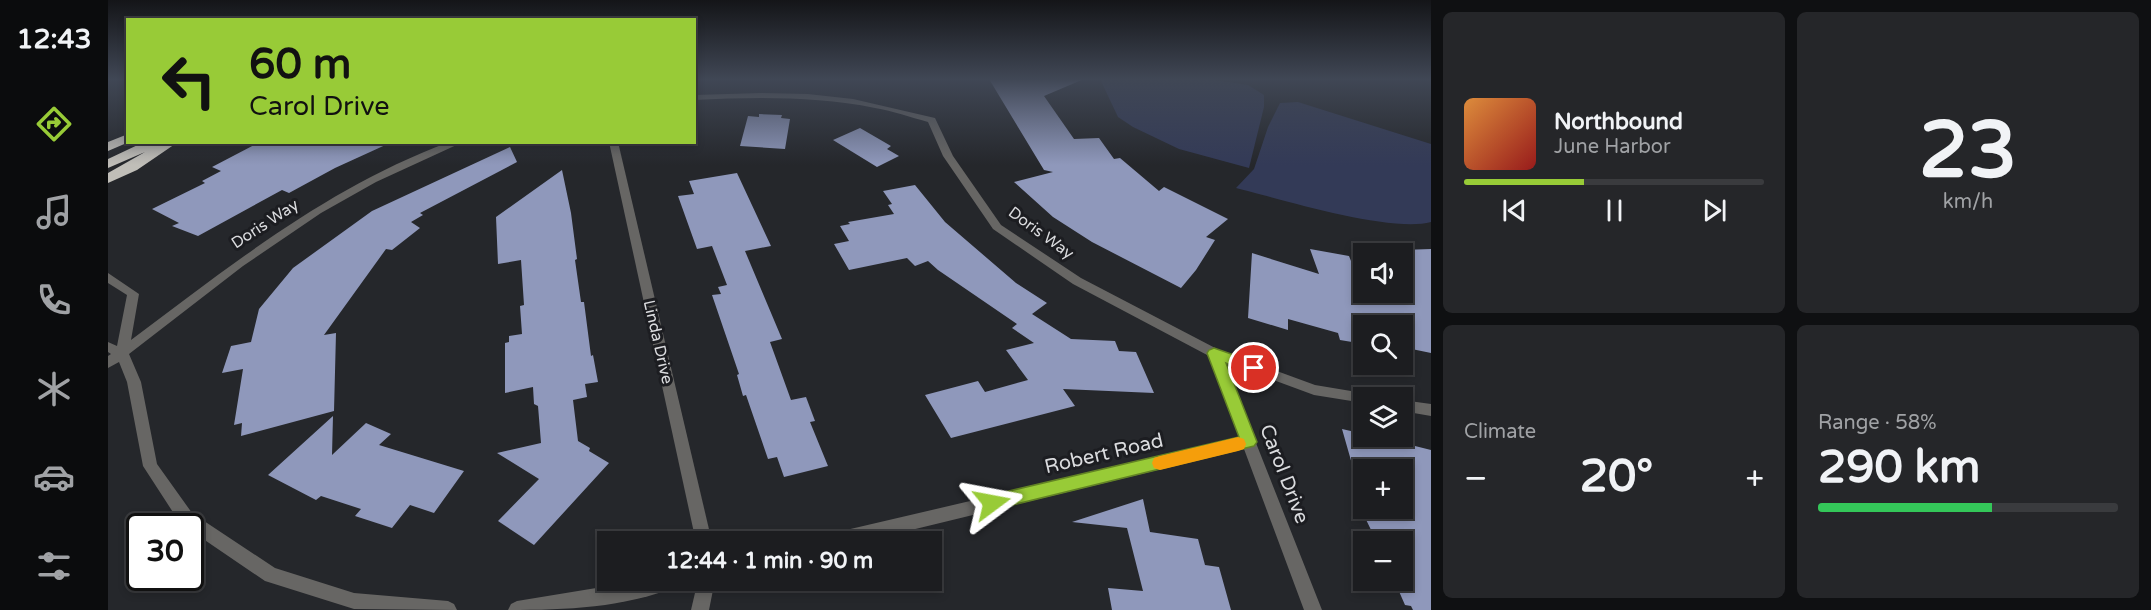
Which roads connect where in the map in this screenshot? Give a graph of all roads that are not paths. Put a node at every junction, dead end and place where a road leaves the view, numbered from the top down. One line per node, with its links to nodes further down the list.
1 (883, 107): 12 (street, Doris Way)
2 (126, 139): 7 (highway)
3 (152, 144): 8 (highway)
4 (168, 144): 9 (highway)
5 (454, 144): 11 (street, Doris Way)
6 (613, 144): 18 (street, Linda Drive)
7 (108, 147)
8 (108, 164)
9 (108, 179)
10 (108, 277): 11 (street)
11 (115, 350): 13 (street, Doris Way); 22 (street)
12 (1214, 353): 14 (street, Doris Way); 17 (street, Carol Drive)
13 (108, 363)
14 (1353, 396)
15 (1413, 407): 16 (street)
16 (1431, 410)
17 (1249, 442): 19 (street, Robert Road); 25 (street, Carol Drive)
18 (701, 531)
19 (875, 531)
20 (638, 591): 23 (street)
21 (704, 591): 24 (street)
22 (448, 610)
23 (518, 610)
24 (700, 610)
25 (1313, 610)

